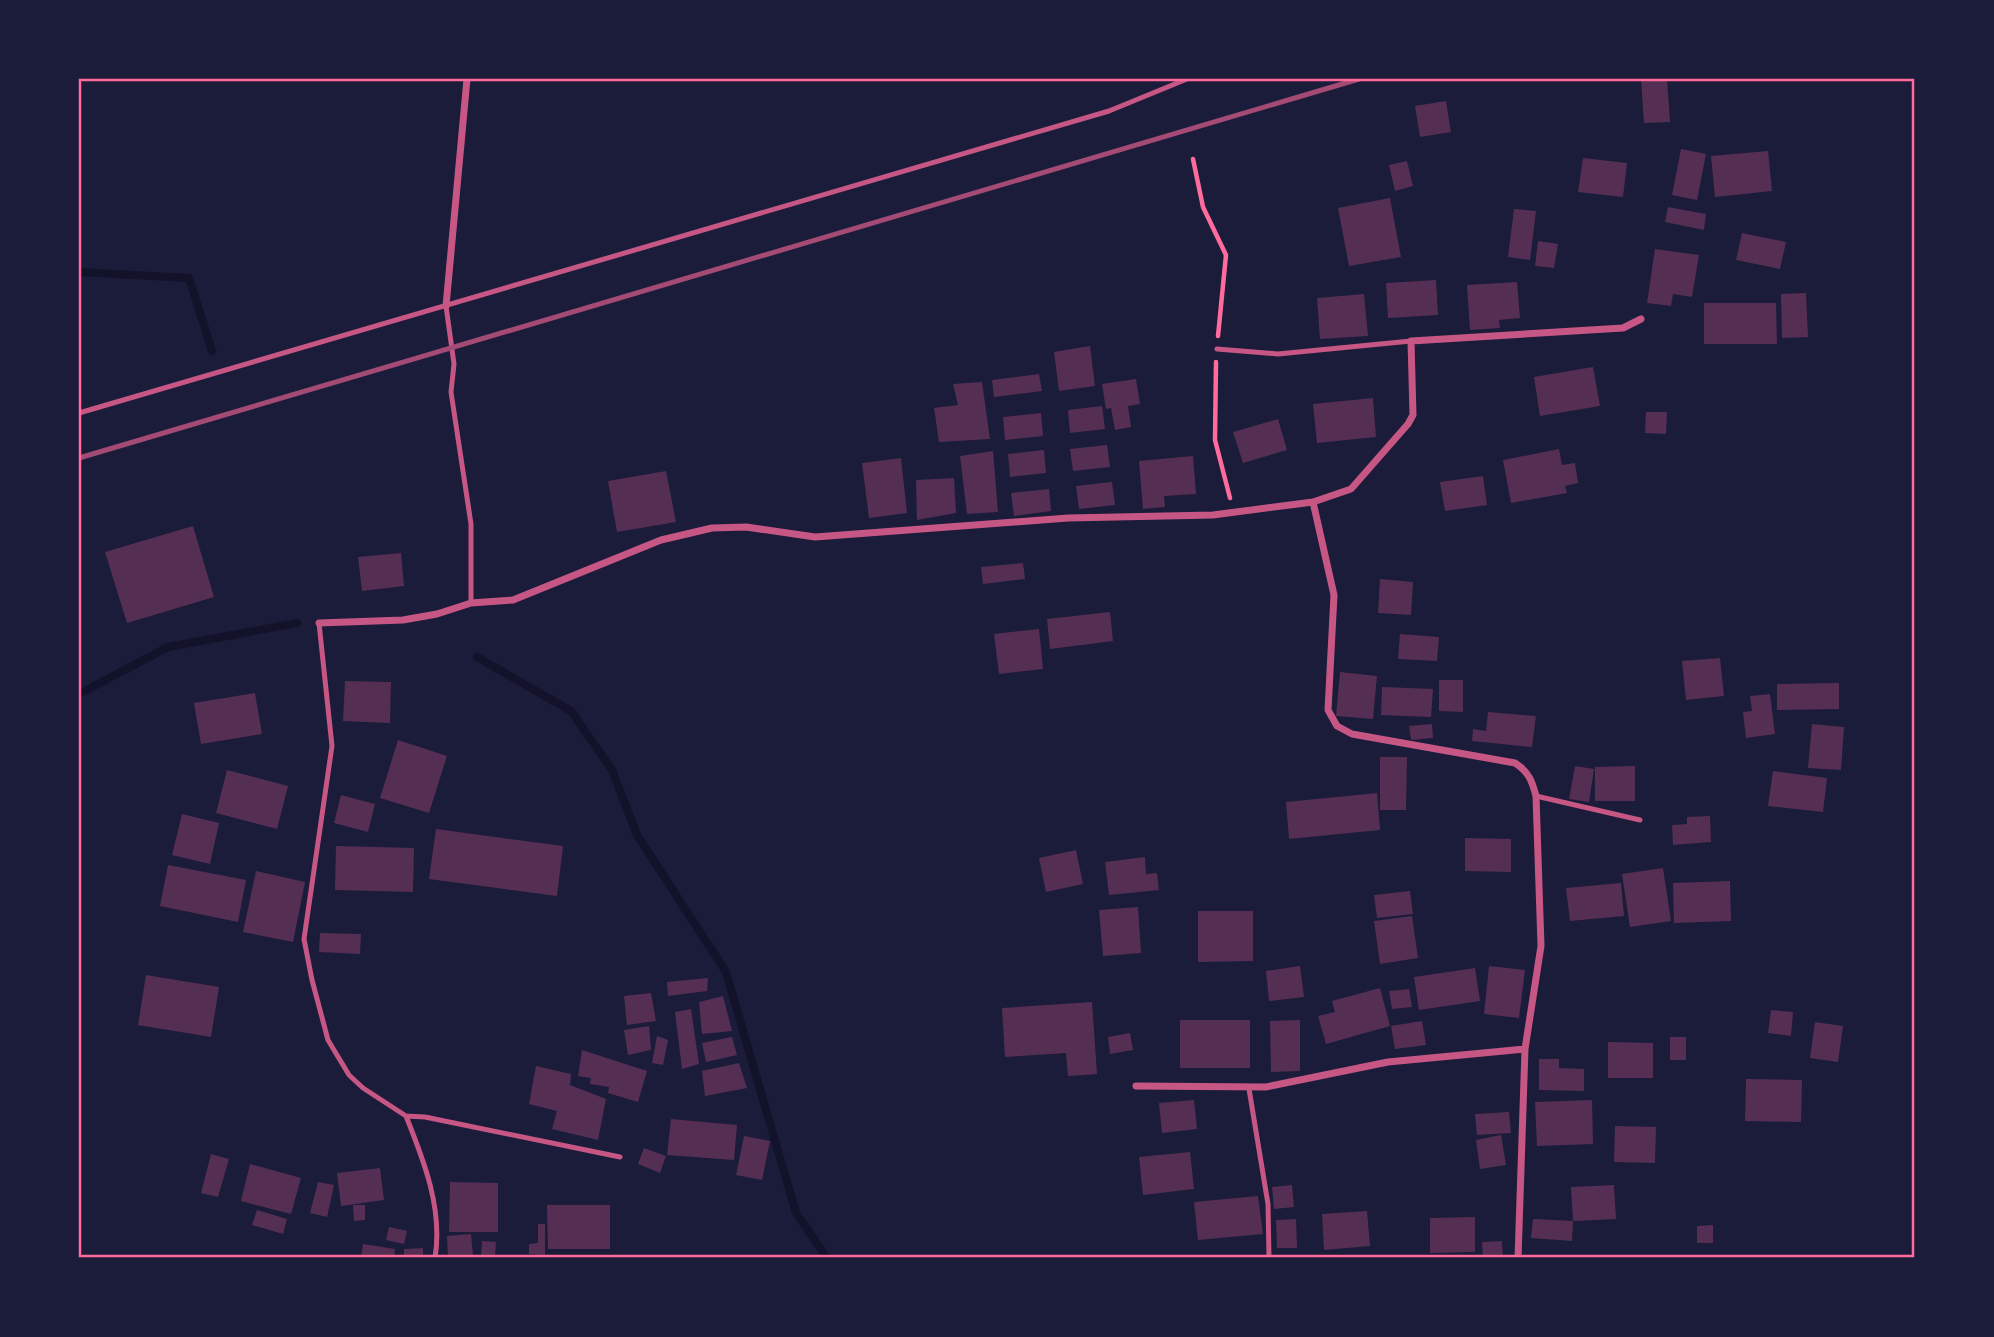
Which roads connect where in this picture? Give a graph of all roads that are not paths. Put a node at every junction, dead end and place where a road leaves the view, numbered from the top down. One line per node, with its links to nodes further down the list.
1 (467, 79): 3 (street)
2 (1187, 79): 3 (lane)
3 (446, 306): 7 (lane); 9 (lane)
4 (1640, 319): 5 (street)
5 (1411, 341): 6 (lane); 8 (street)
6 (1217, 349)
7 (79, 413)
8 (1313, 502): 9 (street); 11 (street)
9 (471, 603): 10 (street)
10 (319, 623): 16 (lane)
11 (1536, 796): 12 (lane); 13 (street)
12 (1640, 820)
13 (1525, 1049): 15 (street); 20 (street)
14 (1136, 1086): 15 (street)
15 (1248, 1089): 19 (lane)
16 (406, 1116): 17 (lane); 18 (lane)
17 (620, 1157)
18 (435, 1258)
19 (1269, 1258)
20 (1518, 1258)

